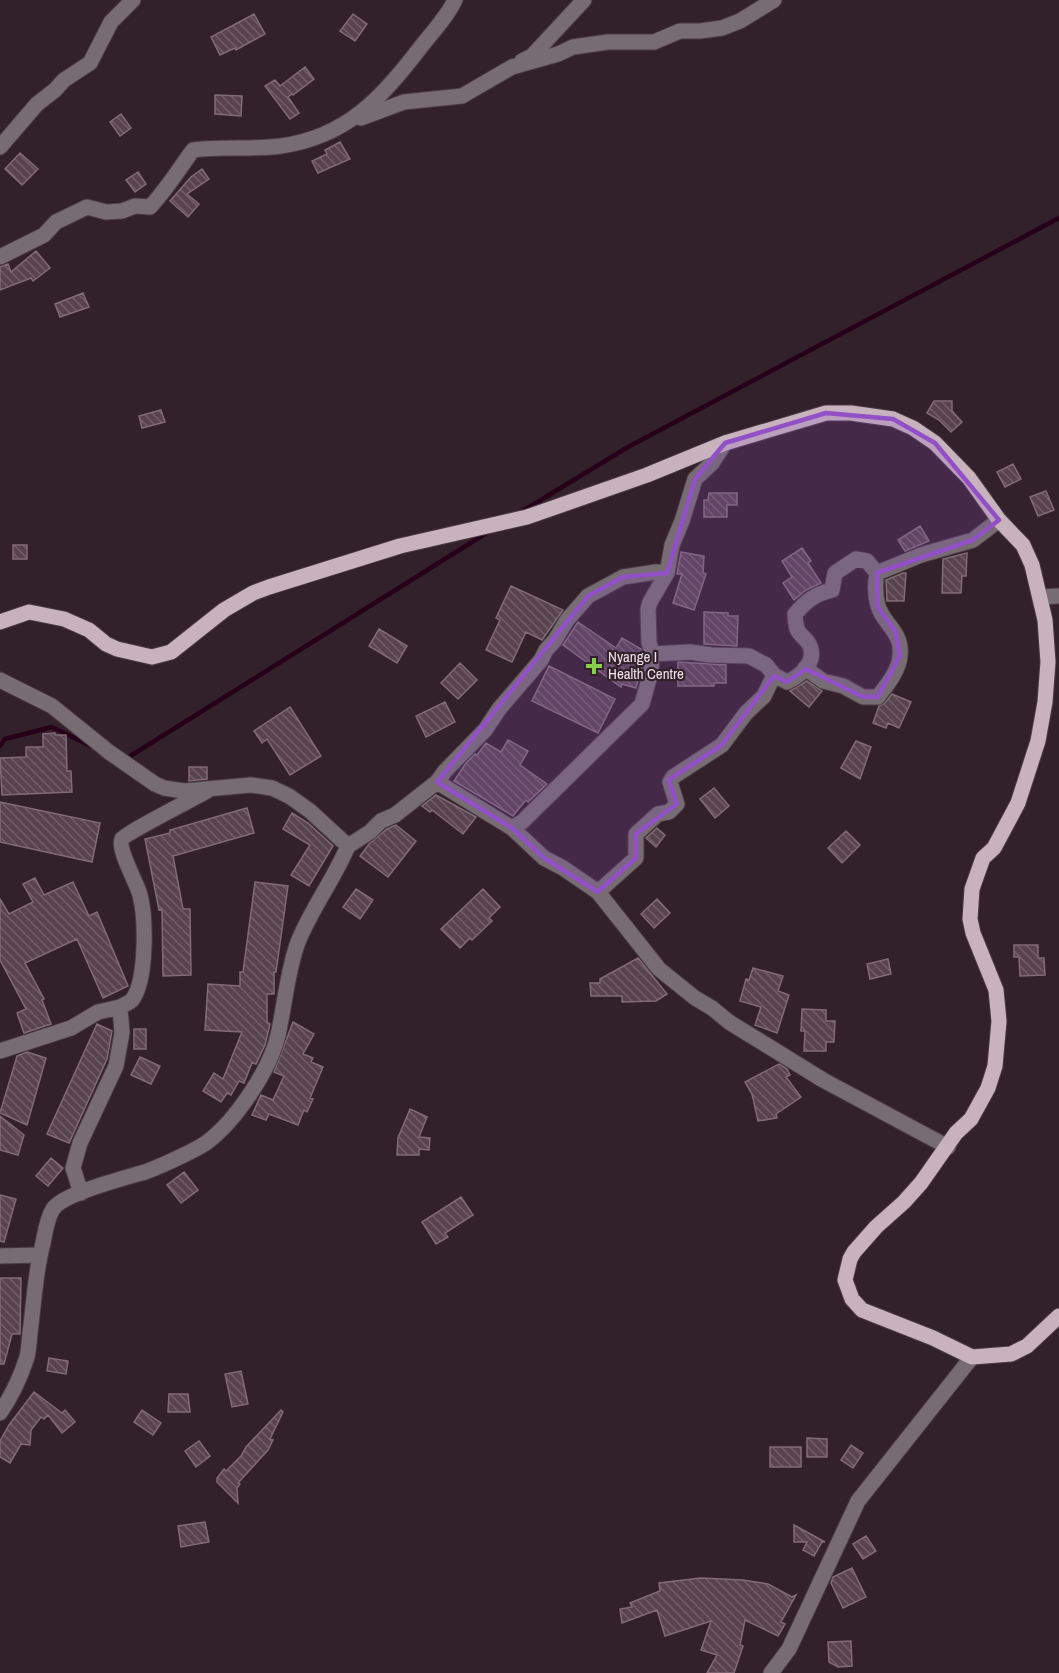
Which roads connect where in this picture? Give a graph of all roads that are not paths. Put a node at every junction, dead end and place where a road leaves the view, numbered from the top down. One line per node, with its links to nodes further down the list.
1 (132, 0): 7 (street)
2 (455, 0): 6 (street)
3 (584, 0): 5 (street)
4 (774, 0): 5 (street)
5 (512, 67): 6 (street)
6 (352, 121): 8 (street)
7 (0, 147)
8 (0, 257)
9 (724, 443): 10 (main road); 11 (street); 15 (main road)
10 (999, 520): 12 (street); 14 (main road)
11 (667, 573): 16 (street); 20 (street)
12 (877, 573): 17 (street); 17 (street)
13 (1059, 596): 14 (street)
14 (1040, 597): 27 (main road)
15 (0, 622)
16 (652, 654): 18 (street); 22 (street)
17 (805, 668): 18 (street)
18 (774, 675): 24 (street)
19 (0, 680): 21 (street)
20 (437, 782): 22 (street); 23 (street)
21 (209, 789): 23 (street); 25 (street)
22 (512, 828): 24 (street)
23 (348, 846): 28 (street)
24 (598, 892): 27 (street)
25 (120, 1007): 26 (street); 28 (street)
26 (0, 1051)
27 (948, 1146): 32 (main road)
28 (81, 1193): 29 (street)
29 (40, 1255): 30 (street); 33 (street)
30 (0, 1256)
31 (1059, 1316): 32 (main road)
32 (972, 1357): 34 (street)
33 (0, 1413)
34 (771, 1673)

